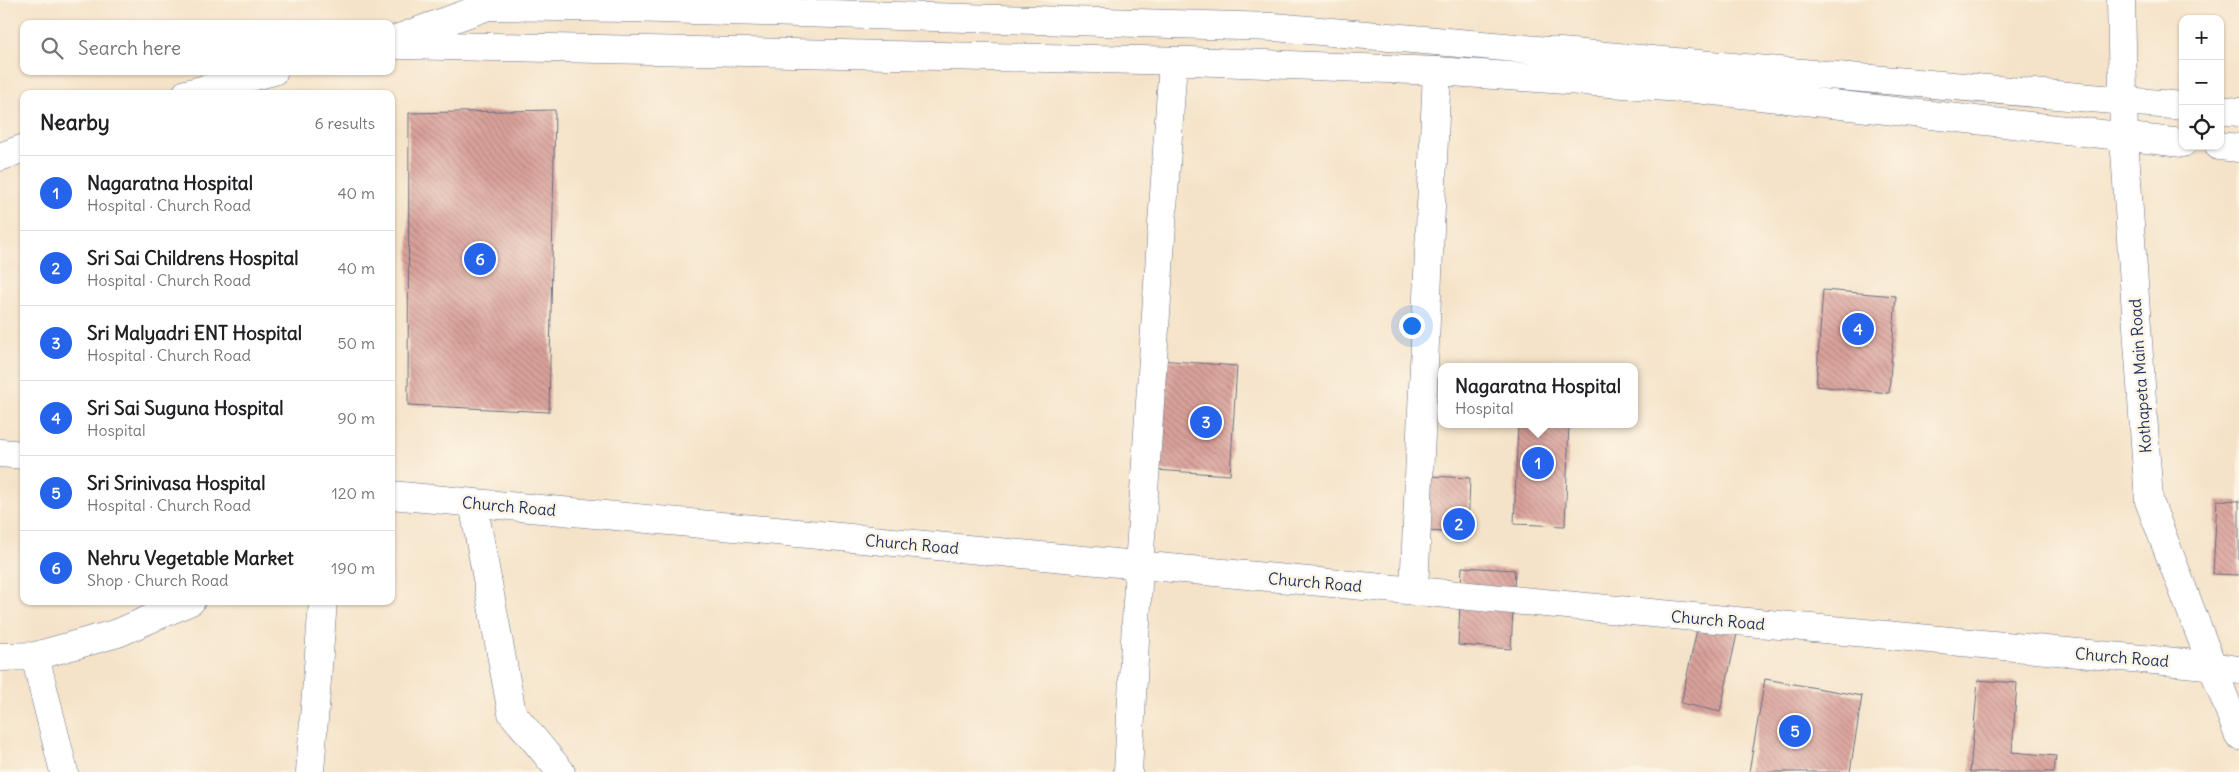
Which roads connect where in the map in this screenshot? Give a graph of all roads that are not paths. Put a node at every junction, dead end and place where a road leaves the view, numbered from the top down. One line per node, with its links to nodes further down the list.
1 (2121, 0): 9 (street, Kothapeta Main Road)
2 (626, 4): 3 (street); 9 (street)
3 (395, 39)
4 (395, 45): 5 (street)
5 (1173, 61): 6 (street); 23 (street)
6 (1437, 71): 13 (street); 24 (street)
7 (259, 75): 8 (street)
8 (201, 90)
9 (2123, 99): 10 (street); 13 (street, Kothapeta Main Road)
10 (2179, 106)
11 (2224, 110): 12 (street)
12 (2239, 112)
13 (2124, 138): 14 (street); 29 (street, Kothapeta Main Road)
14 (2179, 143)
15 (2224, 146): 16 (street)
16 (2239, 148)
17 (20, 150): 18 (street)
18 (0, 157)
19 (0, 453): 20 (street)
20 (20, 455)
21 (395, 495): 22 (street, Church Road)
22 (473, 503): 23 (street, Church Road); 33 (street)
23 (1139, 566): 24 (street, Church Road); 34 (street)
24 (1414, 591): 29 (street, Church Road)
25 (183, 605): 27 (street)
26 (323, 605): 32 (street)
27 (35, 656): 28 (street); 31 (street)
28 (0, 657)
29 (2226, 668): 30 (street, Kothapeta Main Road)
30 (2239, 736)
31 (64, 772)
32 (310, 772)
33 (561, 772)
34 (1128, 772)

